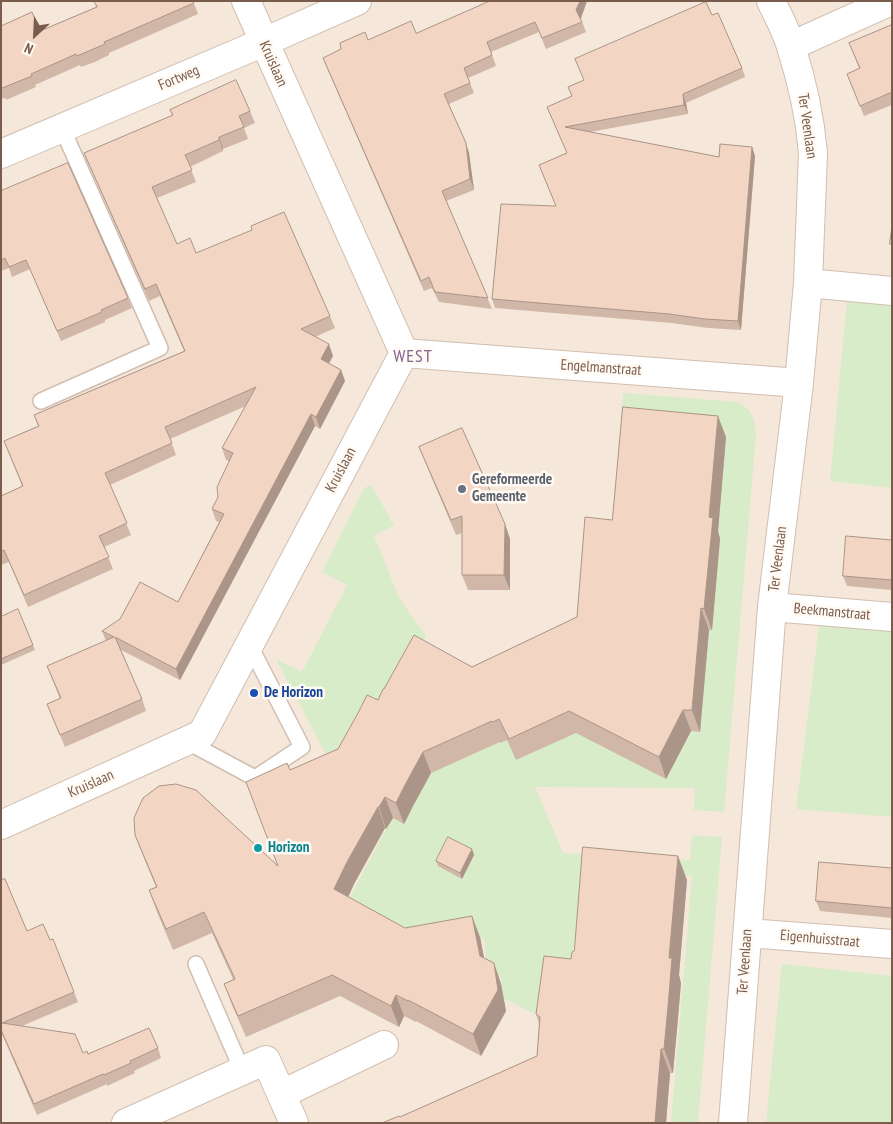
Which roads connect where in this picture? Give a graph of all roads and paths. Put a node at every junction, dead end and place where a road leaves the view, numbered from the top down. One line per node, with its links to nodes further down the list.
1 (246, 1): 5 (street, Kruislaan)
2 (356, 1): 5 (street, Fortweg)
3 (772, 1): 6 (street, Ter Veenlaan)
4 (891, 1): 6 (street)
5 (264, 42): 7 (street, Fortweg); 11 (street, Kruislaan)
6 (791, 46): 9 (street, Ter Veenlaan)
7 (62, 128): 8 (street, Fortweg); 13 (lane)
8 (1, 154)
9 (808, 283): 10 (street); 12 (street, Ter Veenlaan)
10 (892, 291)
11 (404, 353): 12 (street, Engelmanstraat); 16 (street, Kruislaan)
12 (799, 383): 14 (street, Ter Veenlaan)
13 (41, 401)
14 (772, 607): 15 (street, Beekmanstraat); 19 (street, Ter Veenlaan)
15 (892, 617)
16 (249, 644): 17 (street, Kruislaan); 17 (lane)
17 (186, 741): 18 (street, Kruislaan)
18 (1, 825)
19 (748, 933): 20 (street, Eigenhuisstraat); 27 (street, Ter Veenlaan)
20 (892, 944)
21 (196, 964): 23 (lane)
22 (384, 1045): 24 (street)
23 (242, 1070): 24 (street); 25 (street)
24 (282, 1094): 26 (street)
25 (126, 1123)
26 (294, 1123)
27 (733, 1123)

